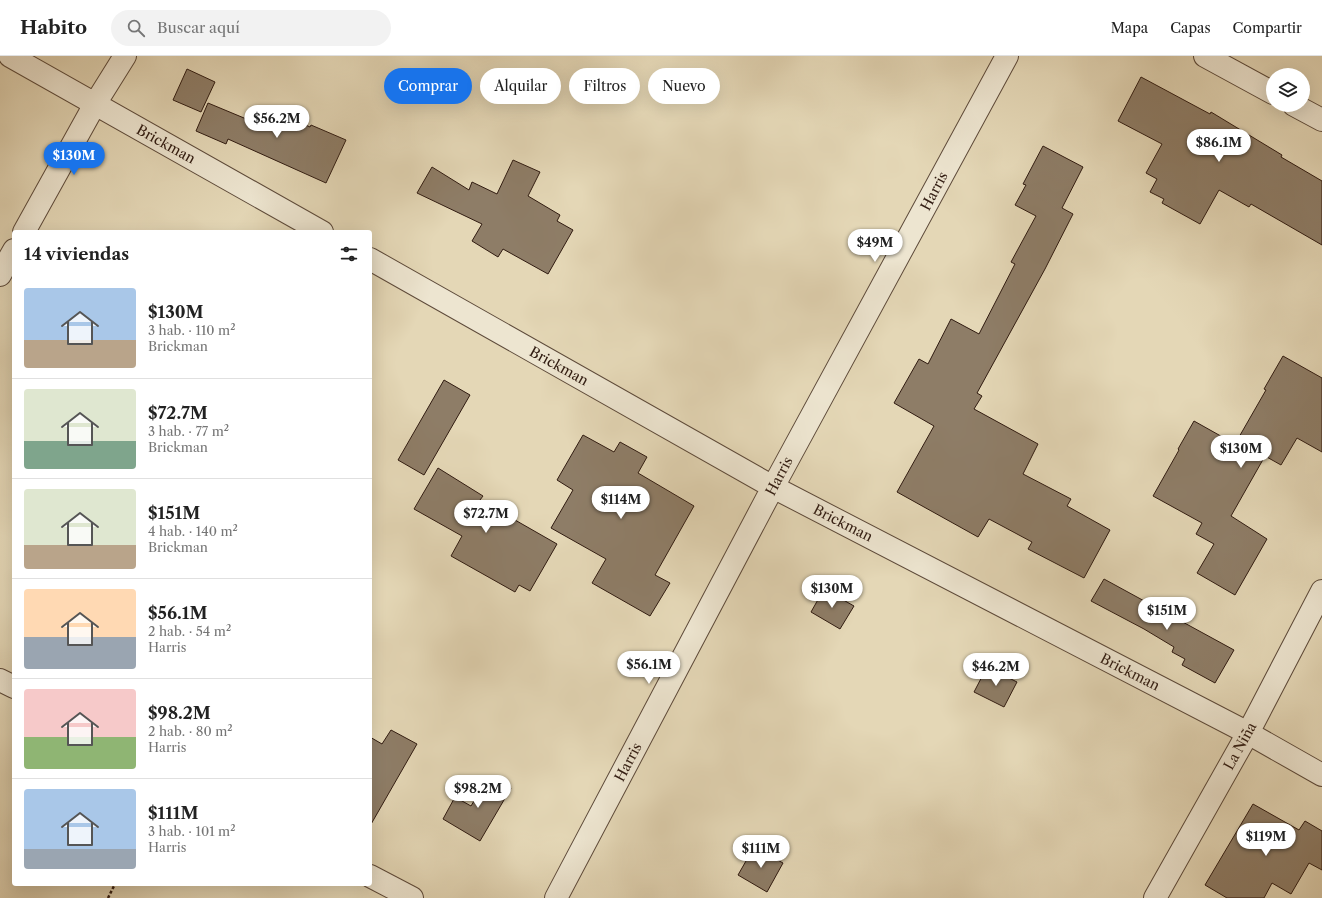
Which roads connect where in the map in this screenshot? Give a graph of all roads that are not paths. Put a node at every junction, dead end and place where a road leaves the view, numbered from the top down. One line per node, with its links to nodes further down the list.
1 (10, 56): 6 (street, Brickman)
2 (125, 56): 6 (street)
3 (1007, 56): 14 (street, Harris)
4 (1205, 56): 5 (street)
5 (1266, 89)
6 (95, 104): 9 (street); 10 (street, Brickman)
7 (1307, 112): 8 (street)
8 (1322, 120)
9 (25, 230)
10 (318, 230)
11 (12, 254): 13 (street)
12 (372, 260): 14 (street, Brickman)
13 (0, 275)
14 (773, 487): 18 (street, Brickman); 22 (street, Harris)
15 (1322, 591): 18 (street, La Niña)
16 (0, 680): 17 (street)
17 (12, 687)
18 (1248, 733): 19 (street, Brickman); 23 (street, La Niña)
19 (1322, 775)
20 (372, 877): 21 (street)
21 (412, 898)
22 (556, 898)
23 (1155, 898)

